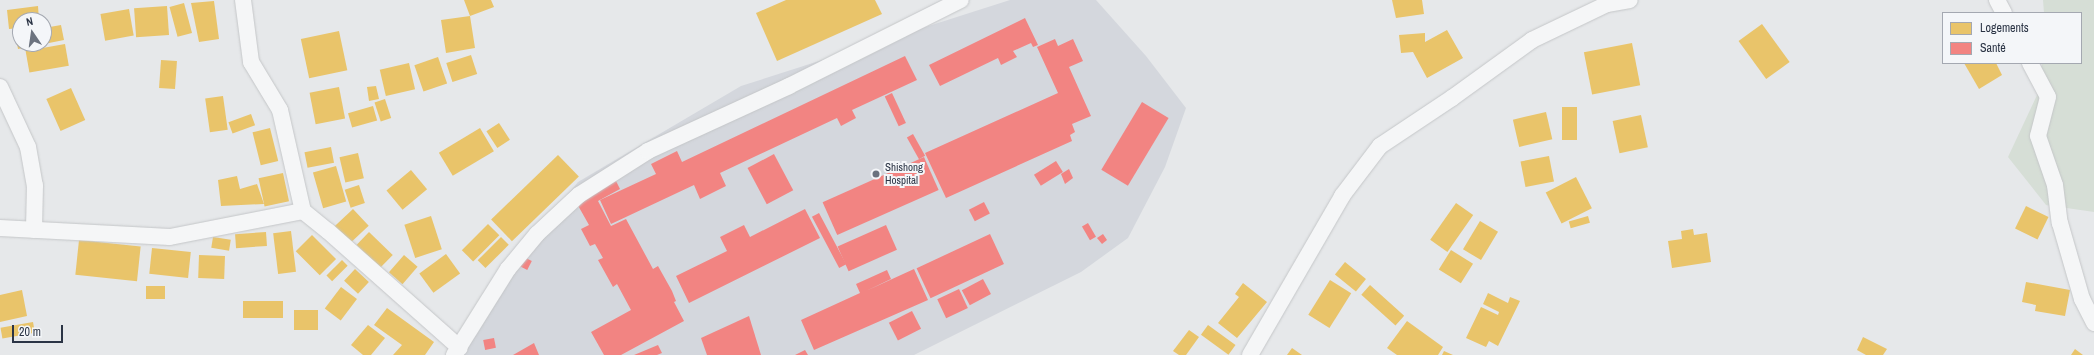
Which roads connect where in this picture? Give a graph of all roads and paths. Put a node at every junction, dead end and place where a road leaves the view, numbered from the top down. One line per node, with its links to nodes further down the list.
1 (243, 0): 8 (street)
2 (961, 0): 12 (street)
3 (1630, 0): 13 (street)
4 (1997, 0): 5 (street)
5 (2003, 12)
6 (2031, 64): 11 (street)
7 (0, 87): 10 (street)
8 (303, 211): 10 (street); 12 (street)
9 (0, 228): 10 (street)
10 (34, 230)
11 (2094, 323)
12 (457, 351)
13 (1250, 355)

